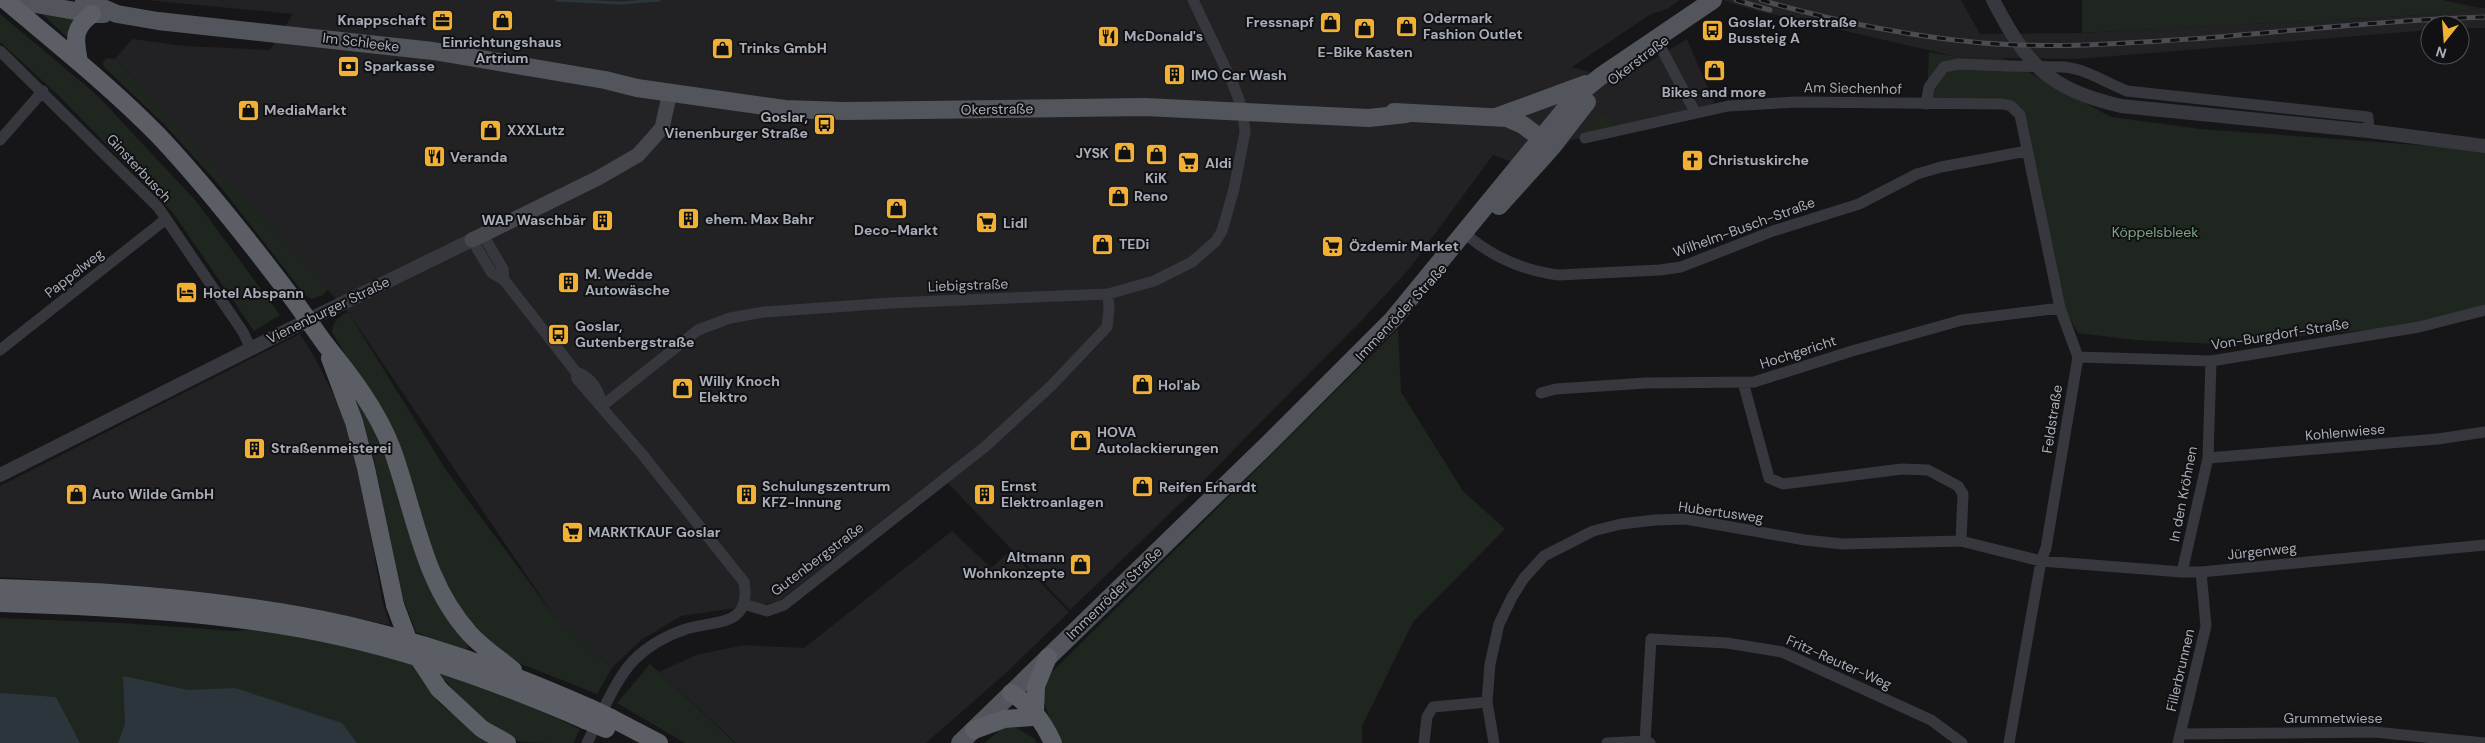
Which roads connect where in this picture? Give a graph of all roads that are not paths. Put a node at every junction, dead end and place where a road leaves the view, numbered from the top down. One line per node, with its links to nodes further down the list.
1 (4, 0): 11 (highway)
2 (13, 0): 7 (main road, Im Schleeke)
3 (1193, 0): 17 (street, Liebigstraße)
4 (1713, 0): 8 (main road, Okerstraße)
5 (1724, 0): 8 (main road, Okerstraße)
6 (1993, 0): 20 (street)
7 (88, 7): 11 (highway); 14 (main road, Im Schleeke)
8 (1688, 21): 9 (main road, Okerstraße); 12 (main road, Okerstraße)
9 (1659, 44): 18 (street); 23 (main road, Okerstraße)
10 (0, 51): 13 (street, Ginsterbusch)
11 (79, 62): 32 (highway, bridge)
12 (1594, 81): 19 (main road); 23 (main road)
13 (43, 90): 22 (street); 26 (street, Ginsterbusch)
14 (667, 91): 17 (main road, Okerstraße); 27 (main road, Vienenburger Straße)
15 (1926, 104): 16 (street, Am Siechenhof); 18 (street, Am Siechenhof); 20 (street, bridge)
16 (2011, 106): 25 (street, Feldstraße)
17 (1243, 111): 19 (main road, Okerstraße); 29 (street, Liebigstraße)
18 (1695, 112): 21 (street, Am Siechenhof)
19 (1494, 118): 23 (main road, Okerstraße)
20 (2369, 131): 24 (street)
21 (1585, 138)
22 (0, 140)
23 (1543, 146): 28 (main road, Immenröder Straße); 41 (main road, Immenröder Straße)
24 (2485, 146)
25 (2027, 151): 28 (street, Wilhelm-Busch-Straße); 30 (street, Feldstraße)
26 (166, 219): 33 (street, Ginsterbusch); 34 (street, Pappelweg)
27 (477, 237): 33 (street, Vienenburger Straße); 39 (street)
28 (1469, 237): 41 (main road, Immenröder Straße)
29 (1108, 294): 39 (street, Liebigstraße); 51 (street, Gutenbergstraße)
30 (2060, 308): 35 (street, Feldstraße); 37 (street, Hochgericht)
31 (2485, 310): 36 (street, Von-Burgdorf-Straße)
32 (325, 344): 53 (highway); 65 (highway, bridge)
33 (251, 349): 43 (street, Vienenburger Straße)
34 (0, 350)
35 (2078, 357): 36 (street, Von-Burgdorf-Straße); 46 (street, Feldstraße)
36 (2212, 361): 42 (street, In den Kröhnen)
37 (1744, 382): 38 (street, Hochgericht); 44 (street)
38 (1541, 393)
39 (602, 406): 51 (street)
40 (2485, 432): 42 (street, Kohlenwiese)
41 (1270, 443): 52 (main road, Immenröder Straße)
42 (2208, 458): 47 (street, In den Kröhnen)
43 (0, 475)
44 (1961, 541): 46 (street, Hubertusweg); 55 (street, Hubertusweg)
45 (2485, 545): 48 (street, Jürgenweg)
46 (2041, 561): 47 (street, Jürgenweg); 75 (street, Feldstraße)
47 (2182, 572): 48 (street, Jürgenweg)
48 (2201, 572): 62 (street, Fillerbrunnen)
49 (0, 588): 53 (highway)
50 (0, 603): 56 (highway)
51 (743, 604): 66 (street)
52 (1048, 657): 54 (main road, Immenröder Straße); 57 (highway)
53 (527, 680): 56 (highway)
54 (1011, 693): 57 (highway); 59 (main road, Immenröder Straße)
55 (1488, 702): 71 (street); 72 (street, Hubertusweg)
56 (588, 714): 58 (highway, bridge)
57 (1036, 719): 59 (highway); 70 (highway)
58 (609, 724): 67 (highway); 68 (highway)
59 (974, 730): 69 (main road, Immenröder Straße)
60 (2277, 738): 61 (street, Grummetwiese); 62 (street, Grummetwiese)
61 (2372, 738): 63 (street, Grummetwiese)
62 (2179, 739)
63 (2464, 741): 76 (street, Grummetwiese)
64 (1647, 742): 73 (street); 74 (street, Fritz-Reuter-Weg)
65 (507, 743)
66 (587, 743)
67 (634, 743)
68 (660, 743)
69 (960, 743)
70 (1053, 743)
71 (1424, 743)
72 (1494, 743)
73 (1607, 743)
74 (1962, 743)
75 (2009, 743)
76 (2485, 743)

